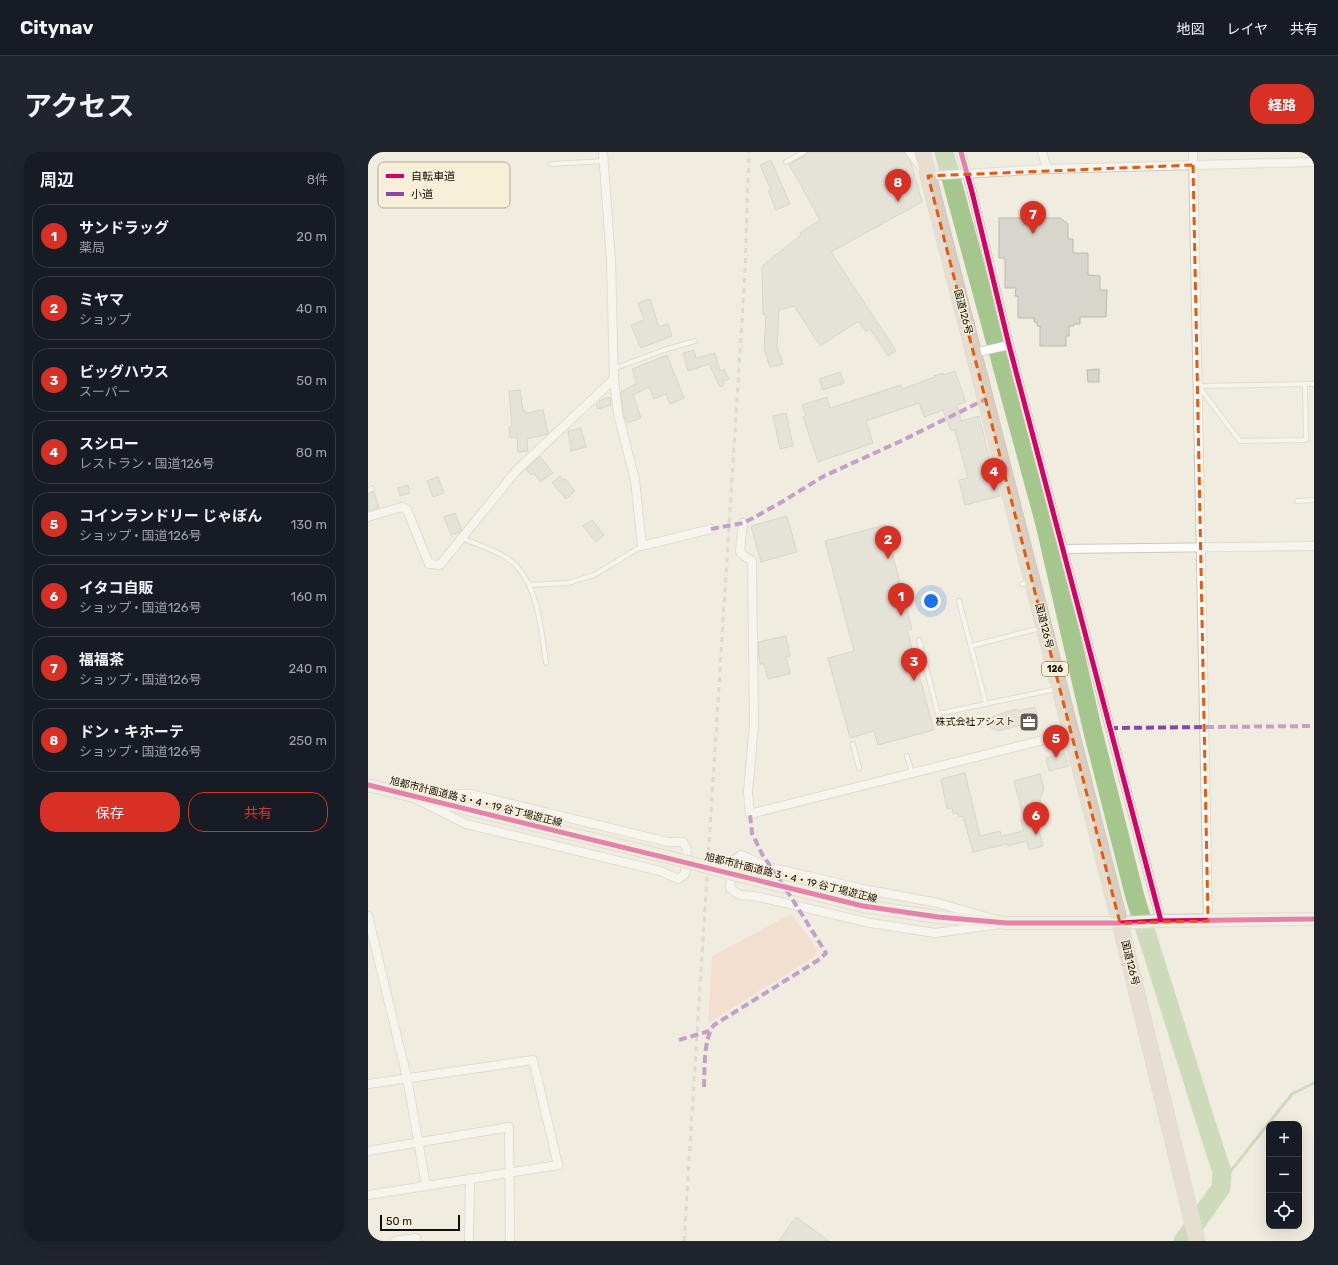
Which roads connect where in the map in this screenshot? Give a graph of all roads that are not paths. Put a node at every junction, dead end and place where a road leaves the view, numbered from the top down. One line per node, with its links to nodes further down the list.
1 (804, 152): 8 (lane)
2 (910, 152): 14 (street)
3 (922, 152): 14 (highway, 国道126号 / 126)
4 (961, 152): 13 (street)
5 (1042, 152): 12 (street)
6 (1193, 152): 11 (street)
7 (604, 156): 10 (lane); 18 (street)
8 (786, 162)
9 (1314, 162): 11 (street)
10 (551, 164)
11 (1193, 165): 12 (street); 22 (street)
12 (1047, 169): 13 (street)
13 (967, 174): 14 (street); 16 (street)
14 (934, 176): 17 (highway, 国道126号 / 126)
15 (696, 341): 18 (lane)
16 (1008, 344): 17 (street); 32 (street)
17 (974, 352): 35 (highway, 国道126号 / 126)
18 (613, 369): 19 (street)
19 (614, 379): 28 (street); 29 (street)
20 (1305, 384): 21 (lane); 22 (lane); 22 (lane)
21 (1314, 384)
22 (1198, 386): 31 (street)
23 (1314, 500): 24 (lane)
24 (1297, 501)
25 (368, 517): 28 (street)
26 (743, 523): 45 (street)
27 (711, 529): 29 (street)
28 (462, 538): 33 (lane)
29 (642, 546): 33 (lane)
30 (1314, 546): 31 (street)
31 (1201, 548): 32 (street); 51 (street)
32 (1063, 549): 50 (street)
33 (530, 585): 38 (lane)
34 (960, 601): 37 (lane)
35 (1044, 627): 37 (lane); 39 (highway, 国道126号 / 126)
36 (919, 640): 40 (lane)
37 (972, 646): 40 (lane)
38 (546, 663)
39 (1060, 688): 40 (lane); 41 (highway, 国道126号 / 126)
40 (986, 704)
41 (1071, 733): 45 (street); 53 (highway, 国道126号 / 126)
42 (853, 744): 44 (lane)
43 (907, 756): 45 (lane)
44 (859, 768)
45 (912, 774)
46 (368, 785): 47 (street, 旭都市計画道路 3・4・19 谷丁場遊正線)
47 (406, 794): 47 (street); 52 (street, 旭都市計画道路 3・4・19 谷丁場遊正線, bridge)
48 (368, 916): 54 (street)
49 (1314, 919): 51 (street, 旭都市計画道路 3・4・19 谷丁場遊正線)
50 (1159, 921): 51 (street, 旭都市計画道路 3・4・19 谷丁場遊正線); 53 (street, 旭都市計画道路 3・4・19 谷丁場遊正線)
51 (1208, 921)
52 (1007, 923): 52 (street); 53 (street, 旭都市計画道路 3・4・19 谷丁場遊正線)
53 (1120, 923): 66 (highway, 国道126号 / 126)
54 (407, 1078): 55 (street); 56 (street); 58 (street)
55 (368, 1084)
56 (418, 1143): 57 (street); 58 (street); 60 (street)
57 (368, 1152)
58 (510, 1174): 59 (street); 65 (street)
59 (470, 1178): 60 (street); 64 (street)
60 (426, 1186): 61 (street)
61 (368, 1195)
62 (395, 1241): 63 (street)
63 (417, 1241)
64 (469, 1241)
65 (510, 1241)
66 (1197, 1241)

